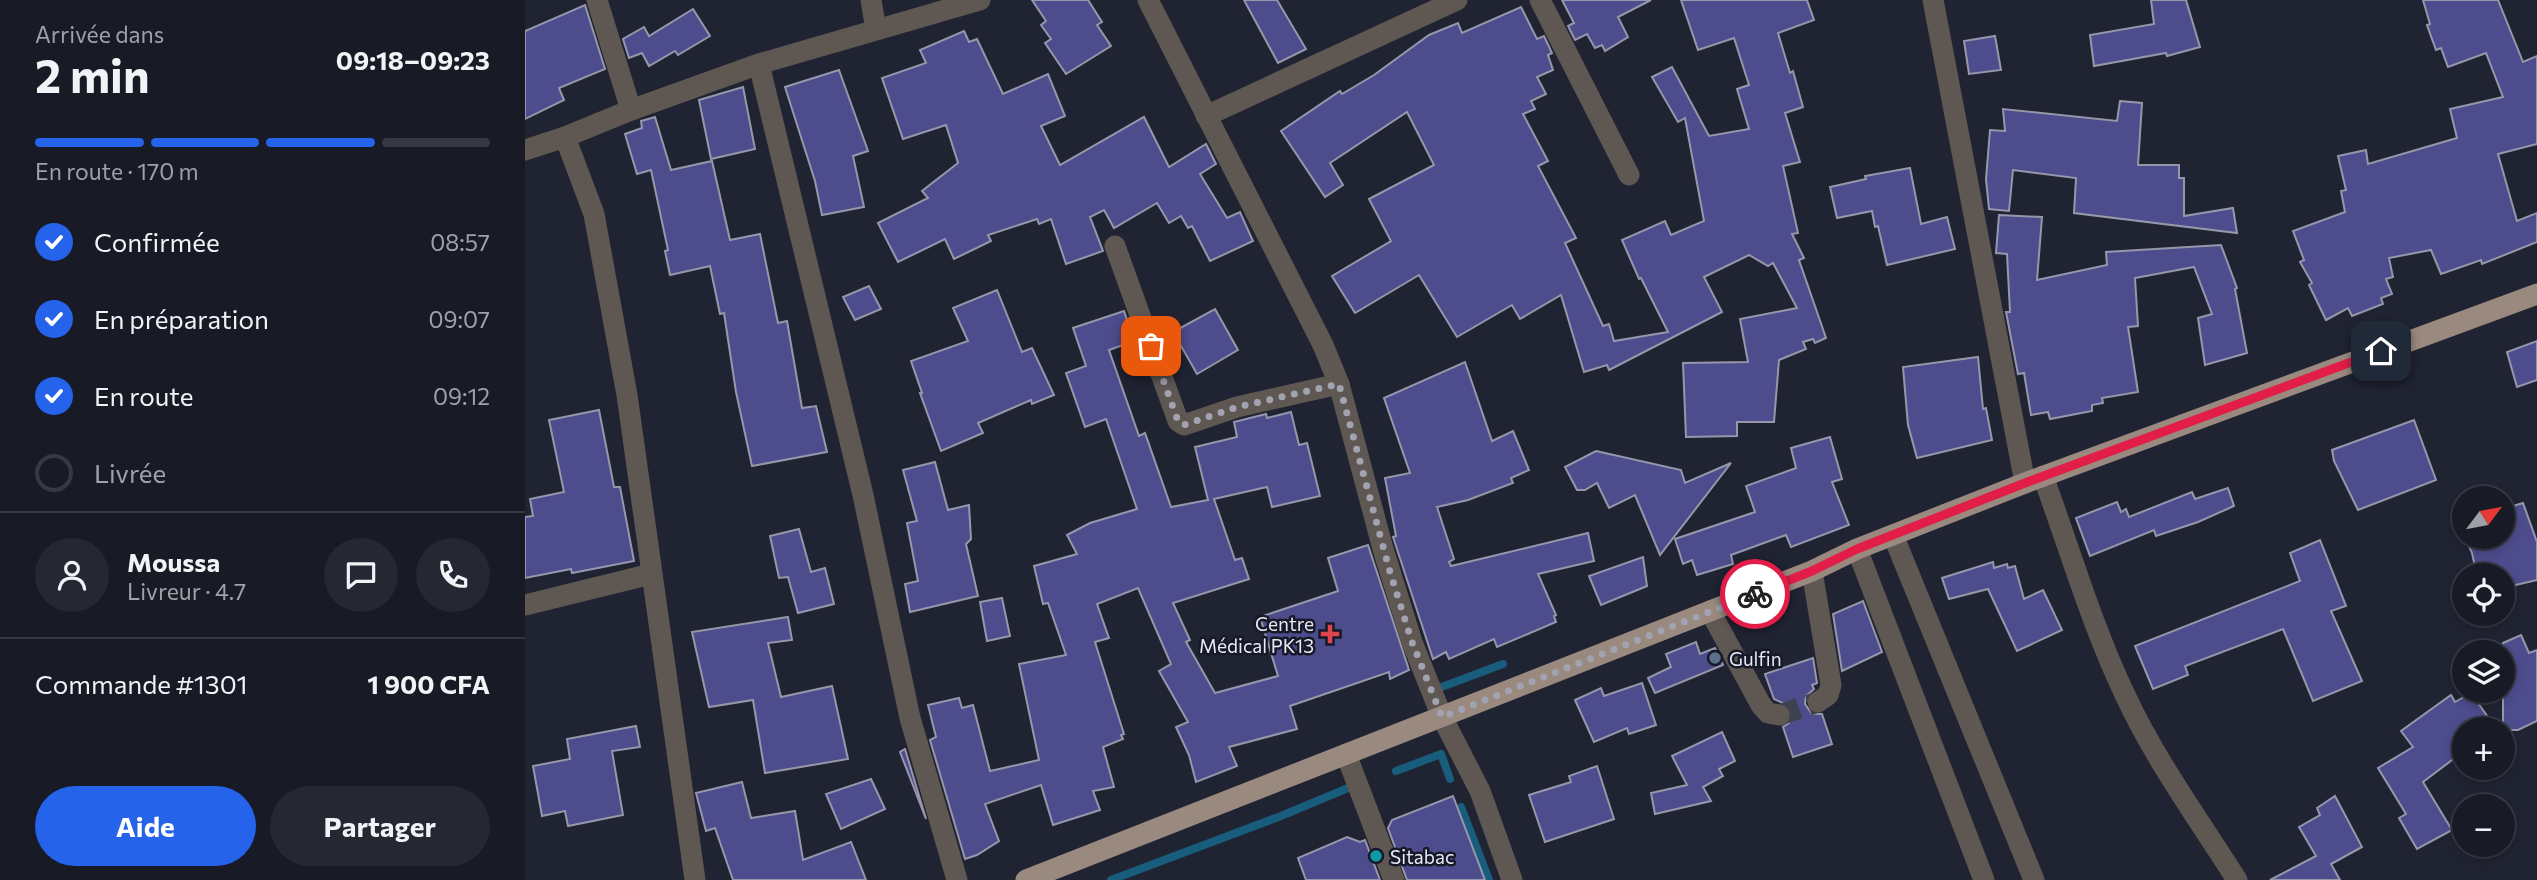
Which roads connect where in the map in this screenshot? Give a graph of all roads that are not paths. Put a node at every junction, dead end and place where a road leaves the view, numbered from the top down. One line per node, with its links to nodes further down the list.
1 (597, 0): 10 (street)
2 (871, 0): 8 (street)
3 (980, 0): 8 (street)
4 (1148, 0): 11 (street)
5 (1457, 0): 11 (street)
6 (1540, 0): 14 (street)
7 (1933, 0): 18 (street)
8 (876, 30): 9 (street)
9 (759, 64): 10 (street); 30 (street)
10 (631, 110): 12 (street)
11 (1206, 116): 17 (street)
12 (565, 137): 13 (street); 22 (street)
13 (525, 150)
14 (1629, 175)
15 (1115, 246): 17 (street)
16 (2537, 294): 18 (main road)
17 (1339, 384): 27 (street)
18 (2034, 480): 19 (main road); 36 (street)
19 (1893, 534): 20 (main road); 35 (street)
20 (1857, 549): 21 (main road); 34 (street)
21 (1812, 571): 24 (main road); 25 (street)
22 (651, 575): 23 (street); 29 (street)
23 (525, 605)
24 (1710, 611): 26 (street); 27 (main road)
25 (1818, 702)
26 (1779, 715)
27 (1442, 717): 28 (main road); 33 (street)
28 (1346, 754): 31 (main road); 32 (street)
29 (695, 880)
30 (957, 880)
31 (1026, 880)
32 (1394, 880)
33 (1512, 880)
34 (1984, 880)
35 (2033, 880)
36 (2237, 880)

